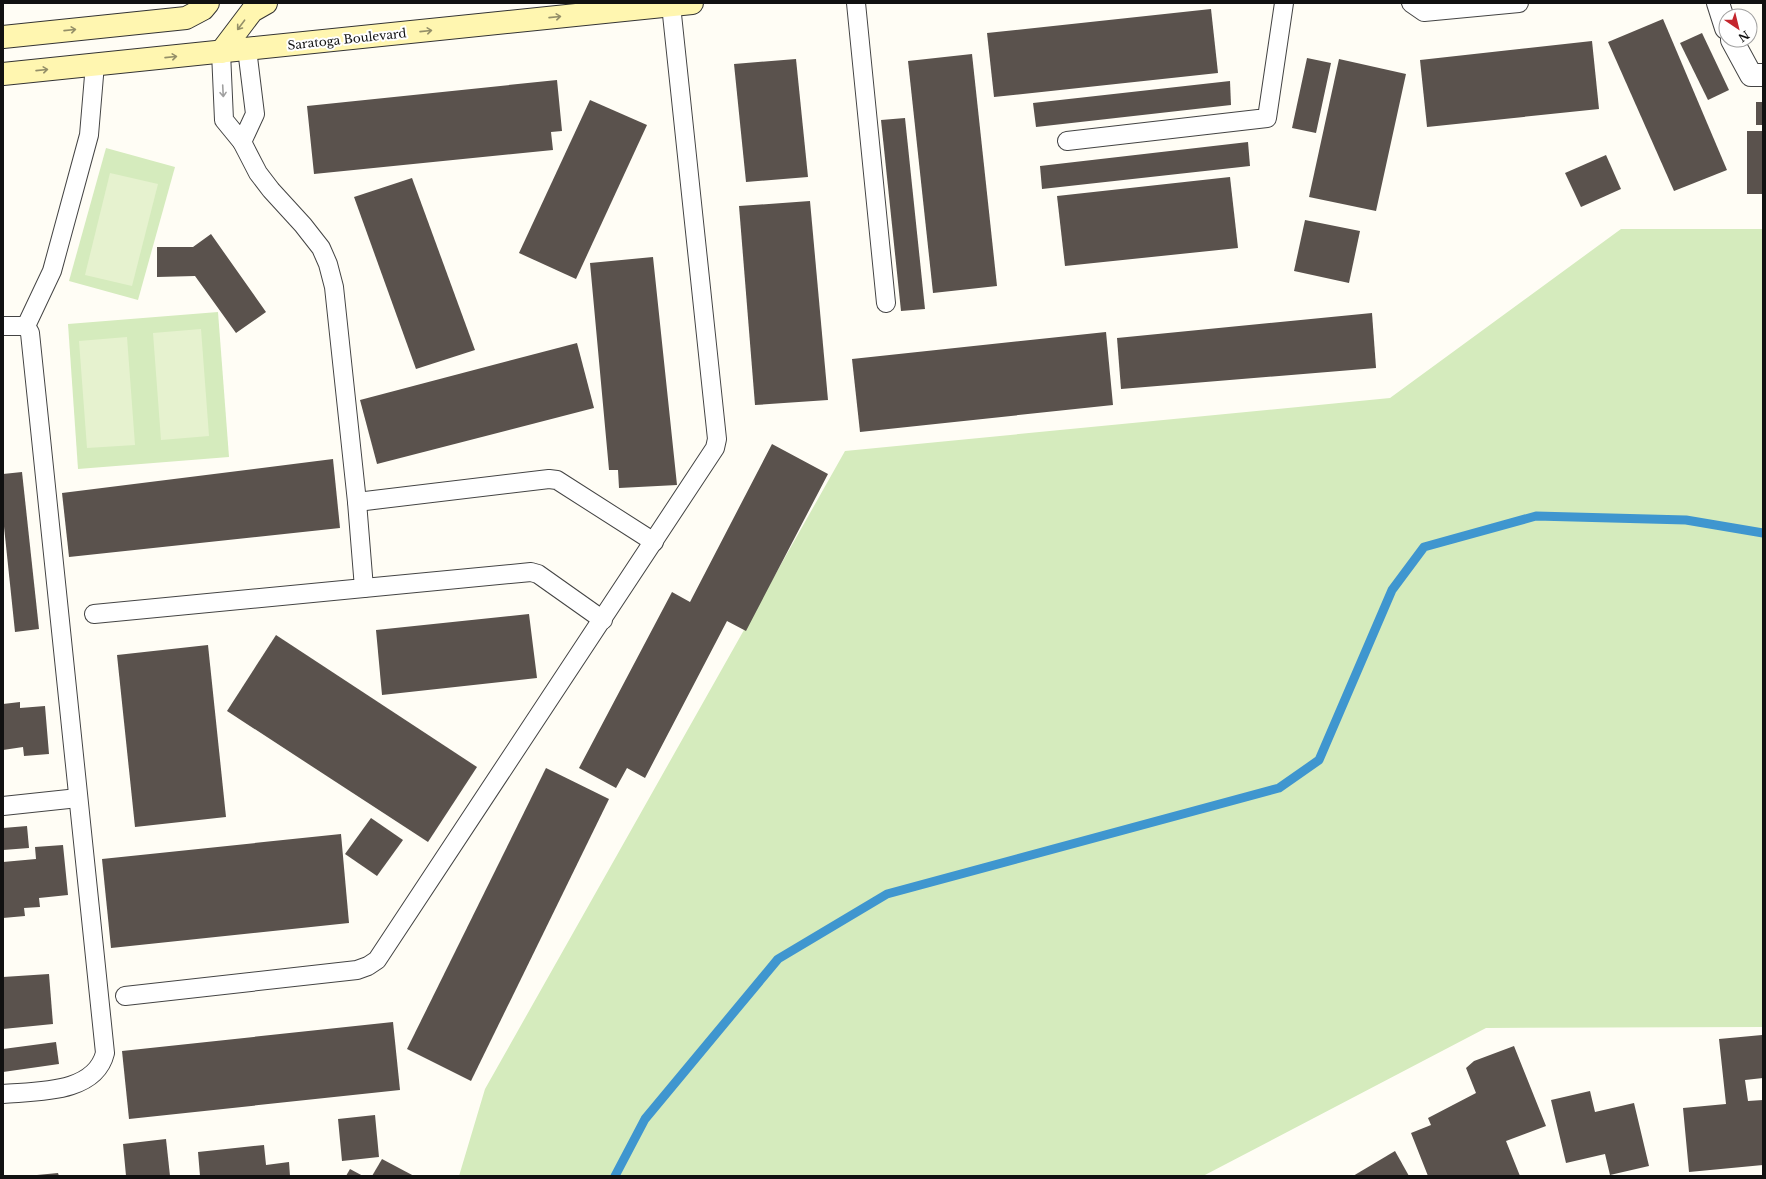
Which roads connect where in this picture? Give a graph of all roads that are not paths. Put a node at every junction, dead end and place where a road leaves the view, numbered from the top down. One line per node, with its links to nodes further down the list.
1 (208, 3): 8 (main road, one-way to 1)
2 (266, 3): 11 (main road, one-way to 11)
3 (856, 3): 17 (lane)
4 (1284, 3): 15 (lane)
5 (1411, 3): 6 (lane)
6 (1519, 3)
7 (681, 4): 10 (main road, Saratoga Boulevard, one-way to 7); 21 (lane)
8 (3, 37)
9 (1736, 48): 14 (street)
10 (247, 49): 11 (main road, Saratoga Boulevard); 16 (lane)
11 (221, 52): 12 (main road, Saratoga Boulevard, one-way to 11); 16 (lane, one-way to 16)
12 (95, 64): 13 (main road, Saratoga Boulevard, one-way to 12); 19 (lane)
13 (3, 74)
14 (1763, 75)
15 (1067, 141)
16 (242, 142): 20 (lane)
17 (886, 302)
18 (3, 326): 19 (lane)
19 (26, 326): 25 (lane)
20 (357, 502): 21 (lane); 22 (lane)
21 (654, 542): 24 (lane)
22 (364, 588): 23 (lane); 24 (lane)
23 (94, 614)
24 (603, 620): 27 (lane)
25 (78, 798): 26 (lane); 28 (lane)
26 (3, 806)
27 (125, 996)
28 (3, 1094)

